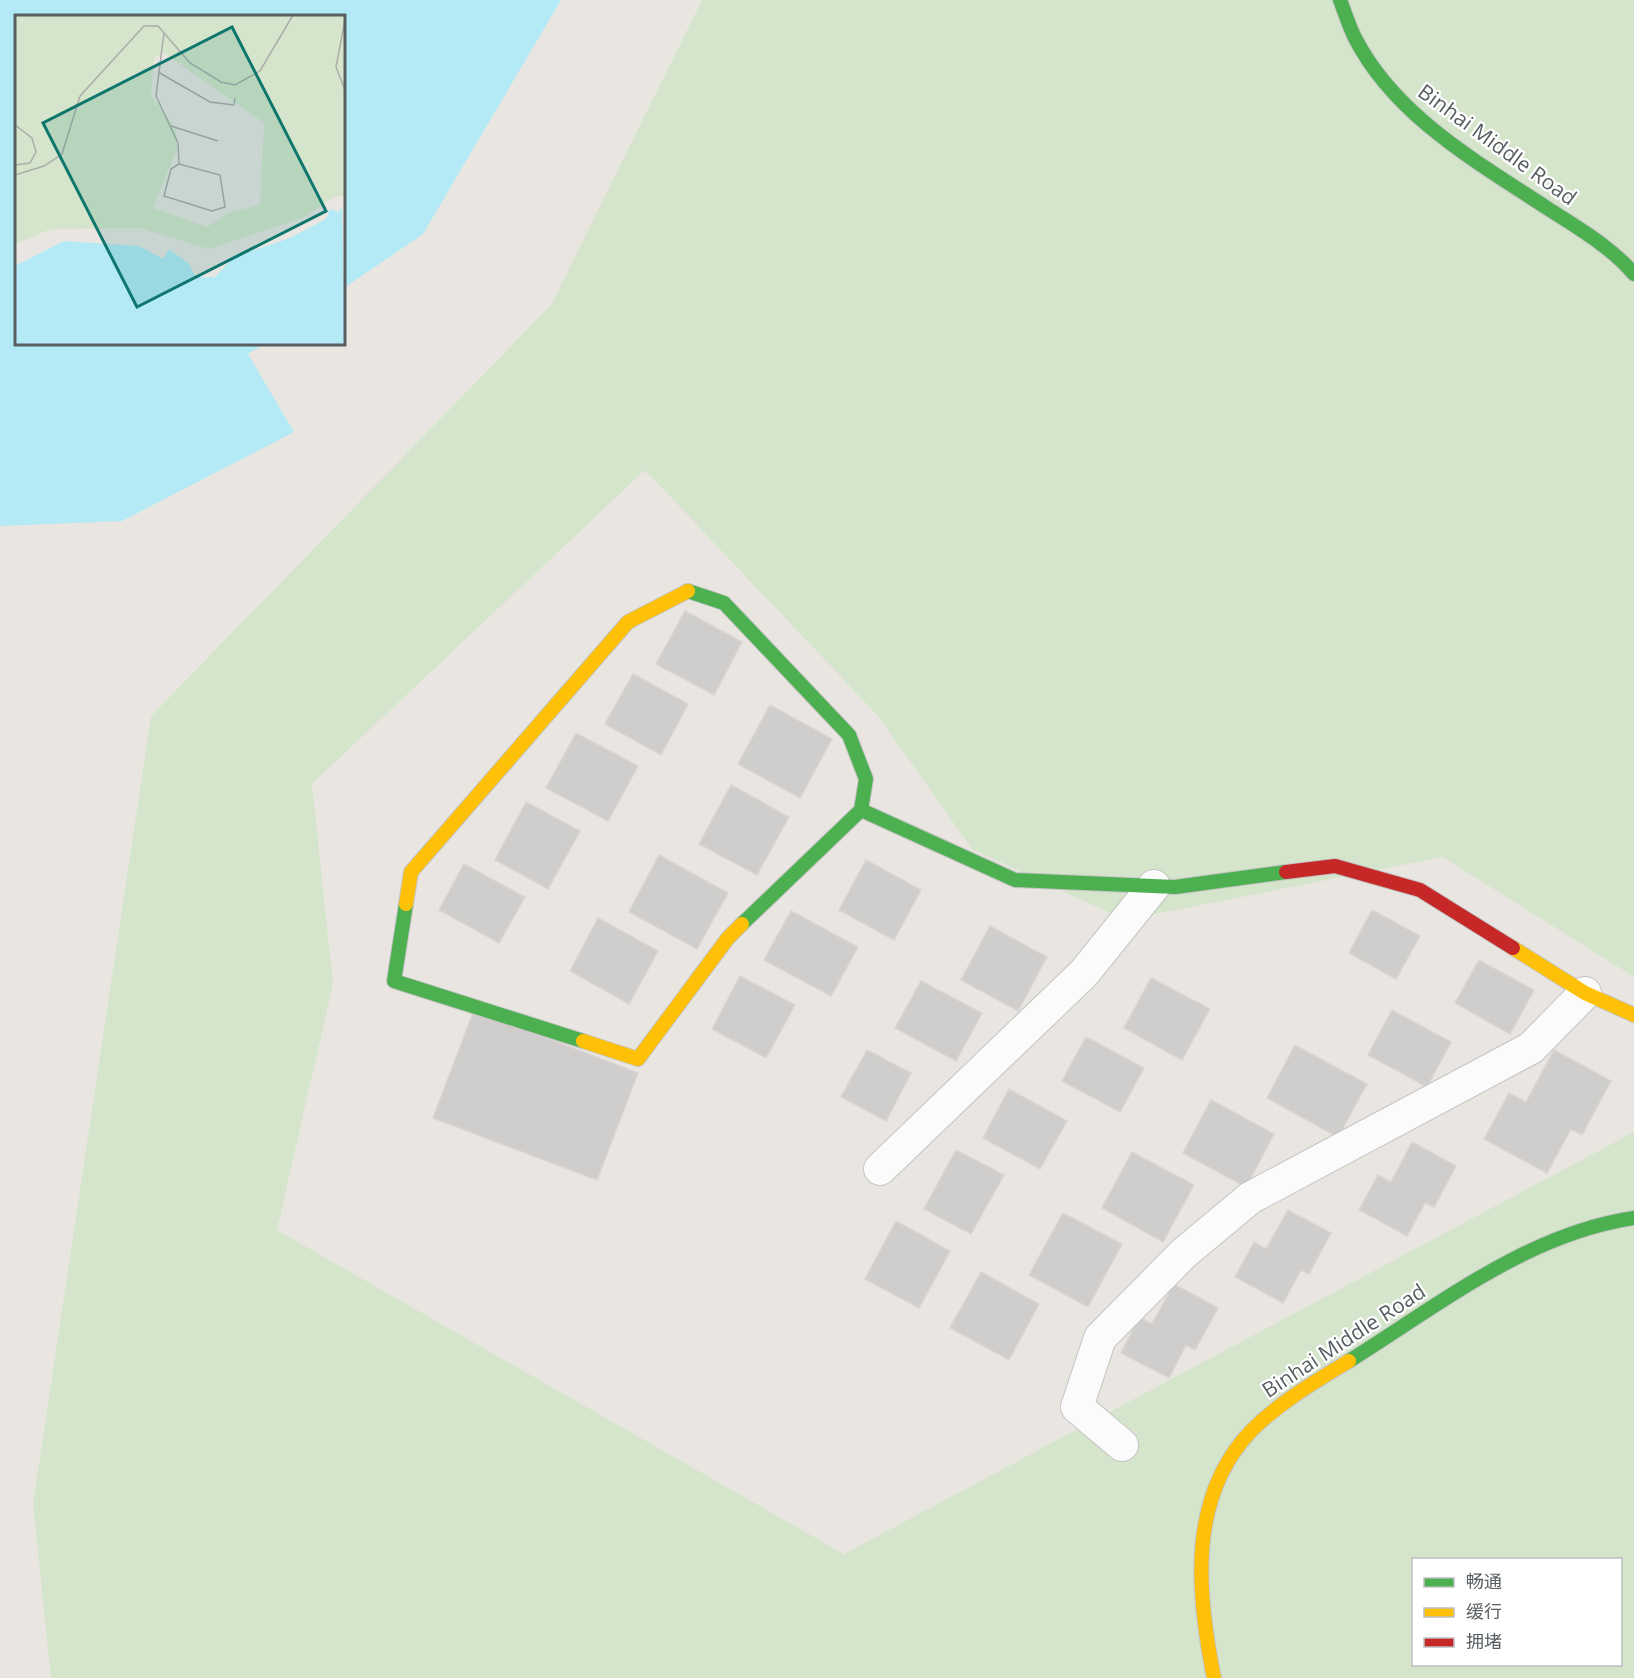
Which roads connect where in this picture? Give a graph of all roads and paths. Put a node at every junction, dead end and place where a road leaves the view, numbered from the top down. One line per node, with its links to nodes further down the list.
1 (1340, 0): 2 (main road, Binhai Middle Road)
2 (1634, 274)
3 (861, 810): 3 (main road); 4 (main road)
4 (1154, 886): 5 (main road); 7 (street)
5 (1585, 993): 6 (main road); 9 (street)
6 (1634, 1016)
7 (880, 1169)
8 (1634, 1218): 10 (main road, Binhai Middle Road)
9 (1122, 1445)
10 (1214, 1678)

